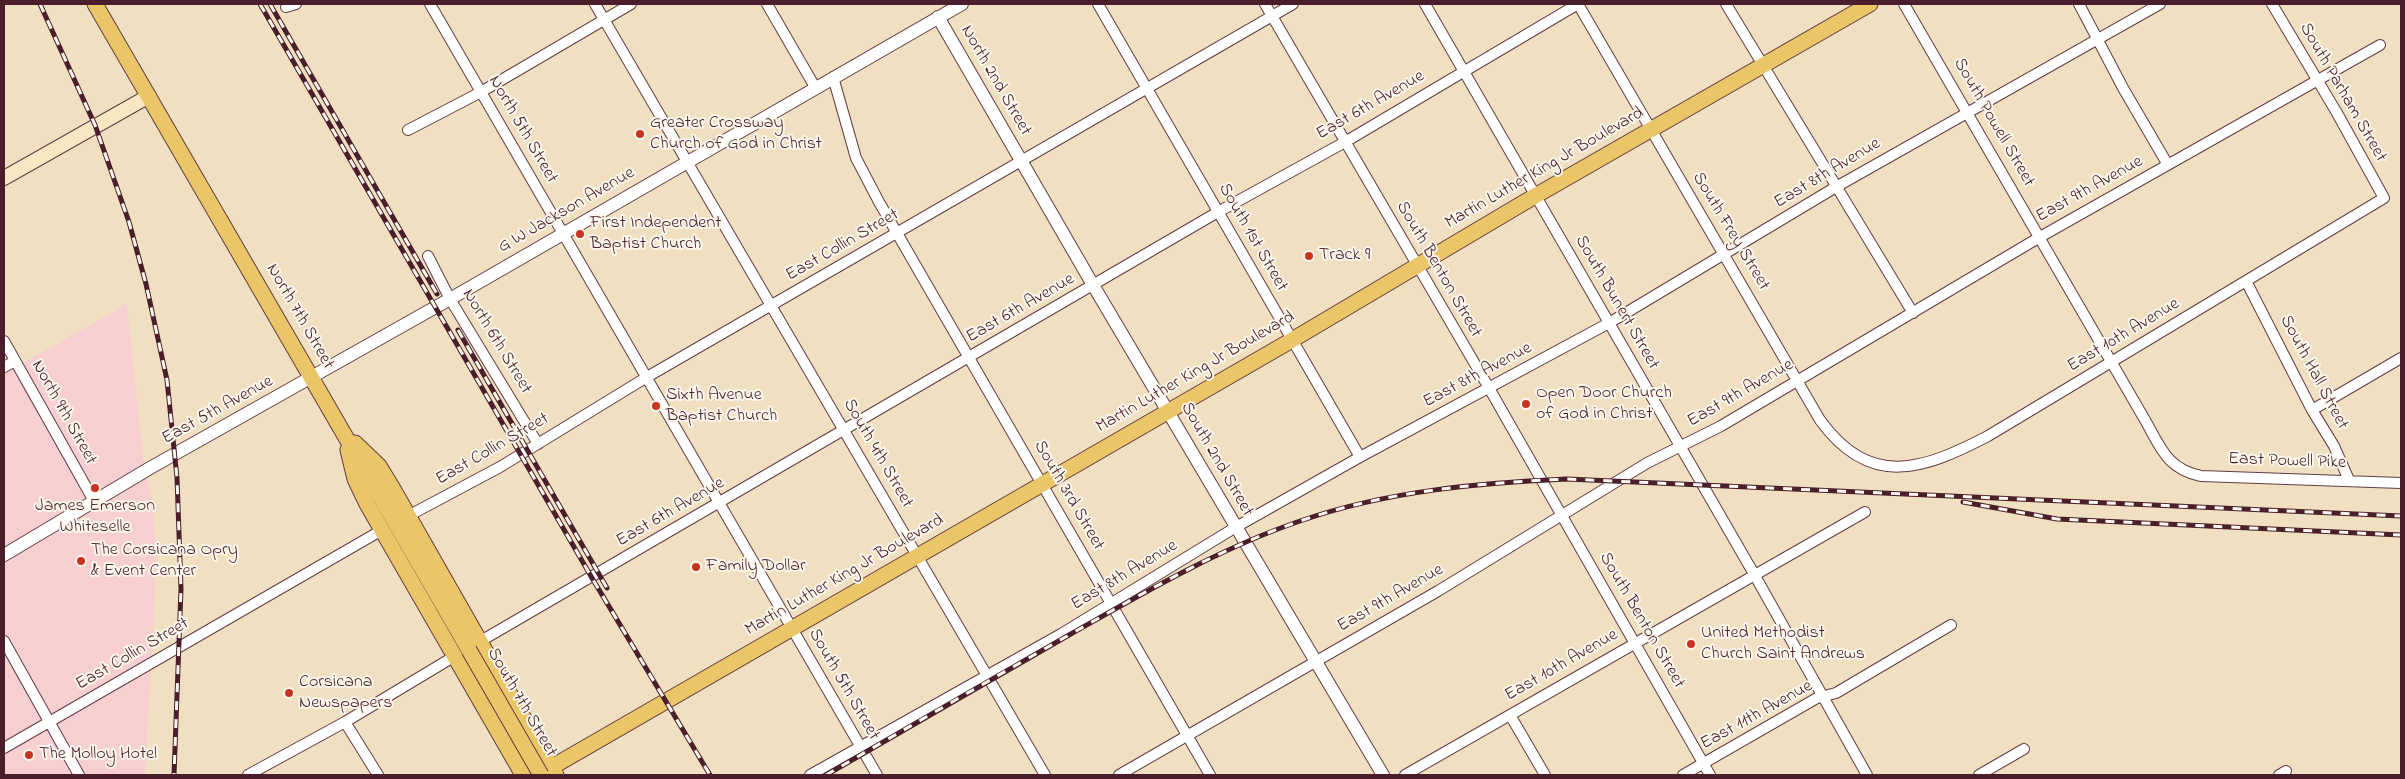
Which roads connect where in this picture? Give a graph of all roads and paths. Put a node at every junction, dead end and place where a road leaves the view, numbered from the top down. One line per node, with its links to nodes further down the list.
1 (96, 4): 30 (main road, North 7th Street)
2 (430, 4): 29 (street, North 5th Street)
3 (595, 4): 20 (street, South 4th Street)
4 (631, 4): 20 (street)
5 (767, 4): 27 (street)
6 (962, 4): 19 (street, G W Jackson Avenue)
7 (1098, 4): 28 (street, South 1st Street)
8 (1265, 4): 18 (street, South Benton Street)
9 (1293, 4): 18 (street, East Collin Street)
10 (1425, 4): 24 (street, South Bunert Street)
11 (1578, 4): 24 (street, East 6th Avenue); 33 (street, South Frey Street)
12 (1726, 4): 23 (street)
13 (1870, 4): 23 (main road, Martin Luther King Jr Boulevard)
14 (1904, 4): 31 (street, South Powell Street)
15 (2079, 4): 21 (street)
16 (2160, 4): 21 (street, East 8th Avenue)
17 (2272, 4): 26 (street, South Parham Street)
18 (1272, 16): 28 (street, East Collin Street); 34 (street, South Benton Street)
19 (938, 18): 25 (street, G W Jackson Avenue); 35 (street, North 2nd Street)
20 (604, 20): 29 (street); 36 (street, South 4th Street)
21 (2096, 39): 31 (street, East 8th Avenue); 37 (street)
22 (2380, 45): 26 (street, East 9th Avenue)
23 (1762, 66): 33 (main road, Martin Luther King Jr Boulevard); 39 (street)
24 (1462, 72): 34 (street, East 6th Avenue); 40 (street, South Bunert Street)
25 (833, 77): 27 (street, G W Jackson Avenue); 44 (street, South 3rd Street)
26 (2317, 79): 37 (street, East 9th Avenue); 41 (street, South Parham Street)
27 (815, 87): 36 (street, G W Jackson Avenue)
28 (1146, 88): 35 (street, East Collin Street); 42 (street, South 1st Street)
29 (481, 92): 32 (street); 43 (street, North 5th Street)
30 (149, 96): 38 (main road); 63 (main road, North 7th Street)
31 (1967, 112): 39 (street, East 8th Avenue); 45 (street, South Powell Street)
32 (408, 130)
33 (1649, 130): 40 (main road, Martin Luther King Jr Boulevard); 46 (street, South Frey Street)
34 (1345, 142): 42 (street, East 6th Avenue); 48 (street, South Benton Street)
35 (1020, 161): 44 (street, East Collin Street); 50 (street, South 2nd Street)
36 (686, 162): 43 (street, G W Jackson Avenue); 52 (street, South 4th Street)
37 (2168, 165): 45 (street, East 9th Avenue)
38 (4, 178)
39 (1836, 187): 46 (street, East 8th Avenue); 53 (street)
40 (1535, 196): 48 (main road, Martin Luther King Jr Boulevard); 54 (street, South Bunert Street)
41 (2384, 198): 49 (street, East 10th Avenue)
42 (1218, 212): 50 (street, East 6th Avenue); 56 (street, South 1st Street)
43 (563, 233): 51 (street, G W Jackson Avenue); 62 (street, North 5th Street)
44 (897, 233): 52 (street, East Collin Street); 57 (street, South 3rd Street)
45 (2040, 237): 53 (street, East 9th Avenue); 60 (street, South Powell Street)
46 (1725, 255): 54 (street, East 8th Avenue); 64 (street, South Frey Street)
47 (428, 256): 51 (street, North 6th Street)
48 (1417, 267): 56 (main road, Martin Luther King Jr Boulevard); 65 (street, South Benton Street)
49 (2246, 281): 60 (street, East 10th Avenue); 66 (street, South Hall Street)
50 (1093, 286): 57 (street, East 6th Avenue); 67 (street, South 2nd Street)
51 (450, 299): 63 (street, East 5th Avenue); 70 (street, North 6th Street)
52 (772, 305): 62 (street, East Collin Street); 68 (street, South 4th Street)
53 (1912, 313): 64 (street, East 9th Avenue)
54 (1609, 323): 65 (street, East 8th Avenue); 71 (street, South Bunert Street)
55 (4, 340): 59 (street, North 9th Street)
56 (1292, 340): 67 (main road, Martin Luther King Jr Boulevard); 72 (street, South 1st Street)
57 (970, 358): 68 (street, East 6th Avenue); 76 (street, South 3rd Street)
58 (2401, 358): 66 (street)
59 (15, 360): 61 (street); 78 (street, North 9th Street)
60 (2112, 363): 73 (street, East 10th Avenue); 74 (street, South Powell Street)
61 (4, 367)
62 (647, 377): 70 (street, East Collin Street); 79 (street, South 5th Street)
63 (312, 378): 69 (main road, North 7th Street); 78 (street, East 5th Avenue)
64 (1798, 381): 71 (street, East 9th Avenue); 73 (street, South Frey Street)
65 (1489, 388): 72 (street, East 8th Avenue); 82 (street, South Benton Street)
66 (2312, 410): 75 (street, South Hall Street)
67 (1167, 411): 76 (main road, Martin Luther King Jr Boulevard); 83 (street, South 2nd Street)
68 (844, 430): 79 (street, East 6th Avenue); 86 (street, South 4th Street)
69 (343, 432): 81 (main road); 84 (main road); 93 (main road, North 7th Street)
70 (538, 444): 81 (street, East Collin Street)
71 (1681, 446): 82 (street, East 9th Avenue); 87 (street, South Bunert Street)
72 (1360, 457): 83 (street, East 8th Avenue)
73 (1870, 463)
74 (2174, 466): 75 (street, East Powell Pike)
75 (2349, 480): 77 (street, East Powell Pike)
76 (1042, 483): 86 (main road, Martin Luther King Jr Boulevard); 88 (street, South 3rd Street)
77 (2401, 483)
78 (94, 501): 85 (street, East 5th Avenue)
79 (720, 502): 90 (street, South 5th Street); 93 (street, East 6th Avenue)
80 (1865, 512): 87 (street, East 10th Avenue)
81 (408, 516): 93 (main road)
82 (1562, 517): 92 (street, South Benton Street); 95 (street, East 9th Avenue)
83 (1236, 528): 88 (street, East 8th Avenue); 95 (street, South 2nd Street)
84 (382, 530): 94 (main road); 99 (street, East Collin Street)
85 (4, 555)
86 (917, 555): 90 (main road, Martin Luther King Jr Boulevard); 96 (street, South 4th Street)
87 (1754, 574): 92 (street, East 10th Avenue); 97 (street, South Bunert Street)
88 (1111, 604): 96 (street, East 8th Avenue); 101 (street, South 3rd Street)
89 (1951, 625): 97 (street, East 11th Avenue)
90 (792, 628): 102 (street, South 5th Street); 106 (main road, Martin Luther King Jr Boulevard)
91 (4, 642): 99 (street)
92 (1636, 643): 98 (street, East 10th Avenue); 105 (street, South Benton Street)
93 (474, 646): 106 (main road, South 7th Street, bridge)
94 (455, 656): 100 (street); 110 (main road)
95 (1314, 661): 101 (street, East 9th Avenue); 116 (street, South 2nd Street)
96 (986, 676): 102 (street, East 8th Avenue); 113 (street, South 4th Street)
97 (1823, 697): 105 (street, East 11th Avenue); 121 (street, South Bunert Street)
98 (1510, 715): 117 (street, East 10th Avenue); 118 (street)
99 (49, 722): 103 (street, East Collin Street); 107 (street)
100 (344, 722): 108 (street); 109 (street)
101 (1188, 736): 114 (street, East 9th Avenue); 115 (street, South 3rd Street)
102 (860, 747): 111 (street, East 8th Avenue); 112 (street, South 5th Street)
103 (4, 748)
104 (2024, 749): 122 (street)
105 (1703, 764): 119 (street, East 11th Avenue); 120 (street, South Benton Street)
106 (545, 774)
107 (79, 775)
108 (248, 775)
109 (378, 775)
110 (523, 775)
111 (810, 775)
112 (877, 775)
113 (1045, 775)
114 (1119, 775)
115 (1210, 775)
116 (1382, 775)
117 (1405, 775)
118 (1545, 775)
119 (1682, 775)
120 (1710, 775)
121 (1867, 775)
122 (1979, 775)

